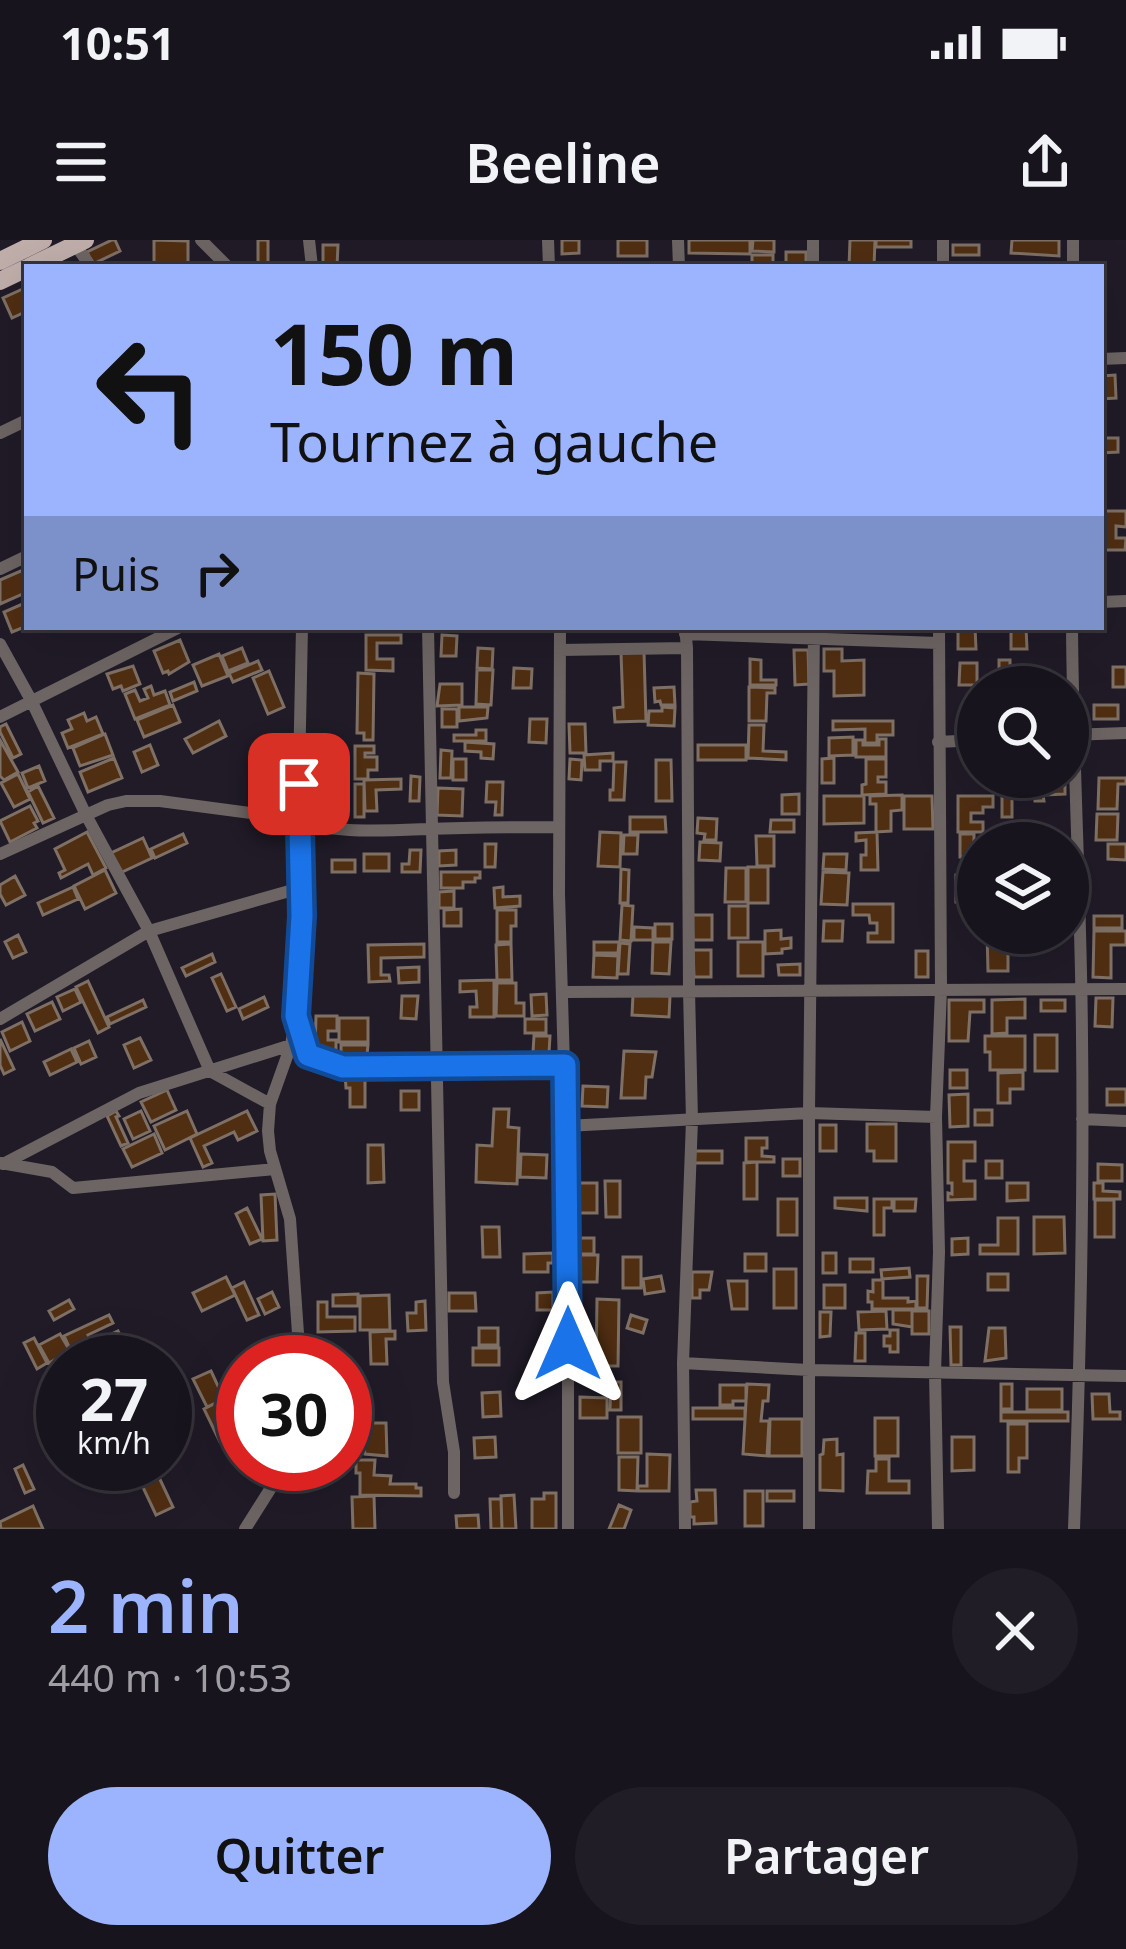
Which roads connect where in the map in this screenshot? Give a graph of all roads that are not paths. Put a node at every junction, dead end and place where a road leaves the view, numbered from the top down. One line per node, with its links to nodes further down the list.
1 (43, 240): 4 (main road)
2 (201, 240): 6 (street)
3 (78, 241): 5 (main road)
4 (0, 260)
5 (34, 264)
6 (225, 264)
7 (174, 630): 19 (street)
8 (302, 630): 27 (street)
9 (428, 630): 29 (street)
10 (560, 630): 17 (street)
11 (939, 630): 15 (street)
12 (1072, 630): 18 (street)
13 (814, 633): 14 (street); 15 (street); 33 (street)
14 (686, 637): 17 (street); 37 (street)
15 (938, 643): 24 (street)
16 (0, 644): 19 (street)
17 (560, 650): 28 (street)
18 (1071, 666)
19 (32, 700): 20 (street); 26 (street)
20 (0, 717)
21 (1126, 734): 22 (street)
22 (1089, 735)
23 (957, 741): 24 (street)
24 (938, 742): 34 (street)
25 (1073, 798): 35 (street)
26 (86, 815): 27 (street); 30 (street); 32 (street)
27 (298, 824): 29 (street); 31 (street)
28 (559, 827): 29 (street); 38 (street)
29 (431, 829): 43 (street)
30 (0, 854)
31 (300, 888): 32 (street); 39 (street)
32 (149, 931): 40 (street); 44 (street)
33 (811, 989): 34 (street); 37 (street); 46 (street)
34 (941, 989): 35 (street); 47 (street)
35 (1081, 989): 36 (street); 48 (street)
36 (1126, 989)
37 (688, 990): 38 (street); 49 (street)
38 (563, 992): 42 (street)
39 (296, 1016): 41 (street); 43 (street)
40 (0, 1019)
41 (291, 1045): 44 (street); 45 (street)
42 (565, 1065): 43 (street); 51 (street)
43 (437, 1067): 61 (street)
44 (210, 1071): 45 (street); 52 (street)
45 (270, 1104): 53 (street)
46 (809, 1113): 47 (street); 49 (street); 56 (street)
47 (936, 1117): 57 (street)
48 (1082, 1119): 50 (street); 58 (street)
49 (692, 1120): 51 (street); 55 (street)
50 (1126, 1121)
51 (566, 1126): 63 (street)
52 (1, 1163): 53 (street)
53 (275, 1168): 54 (street)
54 (297, 1335)
55 (683, 1363): 56 (street); 64 (street)
56 (809, 1370): 57 (street); 65 (street)
57 (935, 1372): 58 (street); 66 (street)
58 (1080, 1375): 59 (street); 67 (street)
59 (1126, 1376)
60 (269, 1491): 62 (street)
61 (454, 1493)
62 (245, 1529)
63 (568, 1529)
64 (685, 1529)
65 (809, 1529)
66 (938, 1529)
67 (1074, 1529)

